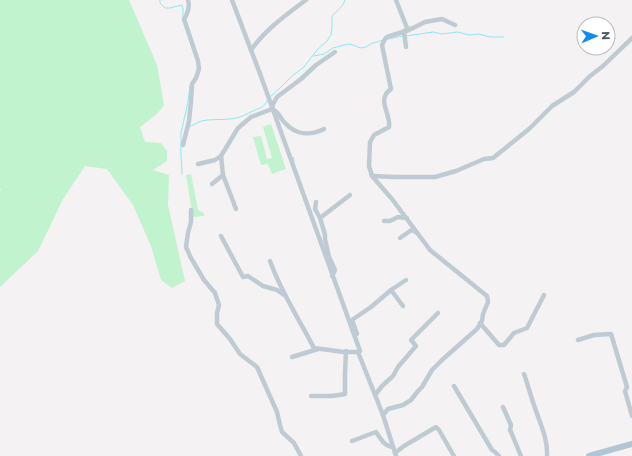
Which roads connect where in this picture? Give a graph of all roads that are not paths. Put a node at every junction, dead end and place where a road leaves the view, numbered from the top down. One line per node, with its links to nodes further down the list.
1 (188, 0): 13 (street)
2 (232, 0): 9 (street)
3 (306, 0): 9 (street)
4 (396, 0): 6 (street)
5 (455, 25): 6 (street)
6 (407, 30): 8 (street); 17 (street)
7 (632, 38): 17 (street)
8 (406, 47)
9 (251, 50): 11 (street)
10 (335, 52): 11 (street)
11 (272, 109): 12 (street); 14 (street); 30 (street)
12 (324, 129)
13 (183, 145)
14 (221, 156): 15 (street); 16 (street)
15 (198, 164)
16 (223, 175): 18 (street); 21 (street)
17 (372, 176): 24 (street)
18 (212, 184)
19 (350, 195): 23 (street)
20 (316, 202): 23 (street)
21 (236, 209)
22 (191, 210): 54 (street)
23 (320, 218): 30 (street)
24 (407, 218): 25 (street); 26 (street)
25 (384, 221)
26 (418, 234): 28 (street); 37 (street)
27 (221, 236): 34 (street)
28 (400, 238)
29 (270, 261): 34 (street)
30 (332, 276): 41 (street)
31 (406, 280): 32 (street)
32 (391, 290): 35 (street); 41 (street)
33 (544, 295): 37 (street)
34 (286, 297): 39 (street)
35 (403, 306)
36 (438, 313): 45 (street)
37 (480, 323): 48 (street)
38 (578, 340): 49 (street)
39 (318, 349): 40 (street); 42 (street)
40 (346, 351): 41 (street); 46 (street)
41 (359, 351): 45 (street)
42 (292, 357)
43 (524, 374): 58 (street)
44 (454, 386): 56 (street)
45 (375, 395): 48 (street)
46 (311, 396)
47 (503, 407): 57 (street)
48 (383, 415): 52 (street)
49 (632, 416)
50 (352, 441): 52 (street)
51 (632, 444): 59 (main road)
52 (393, 447): 53 (street)
53 (395, 454): 55 (street)
54 (301, 456)
55 (454, 456)
56 (499, 456)
57 (521, 456)
58 (548, 456)
59 (589, 456)

